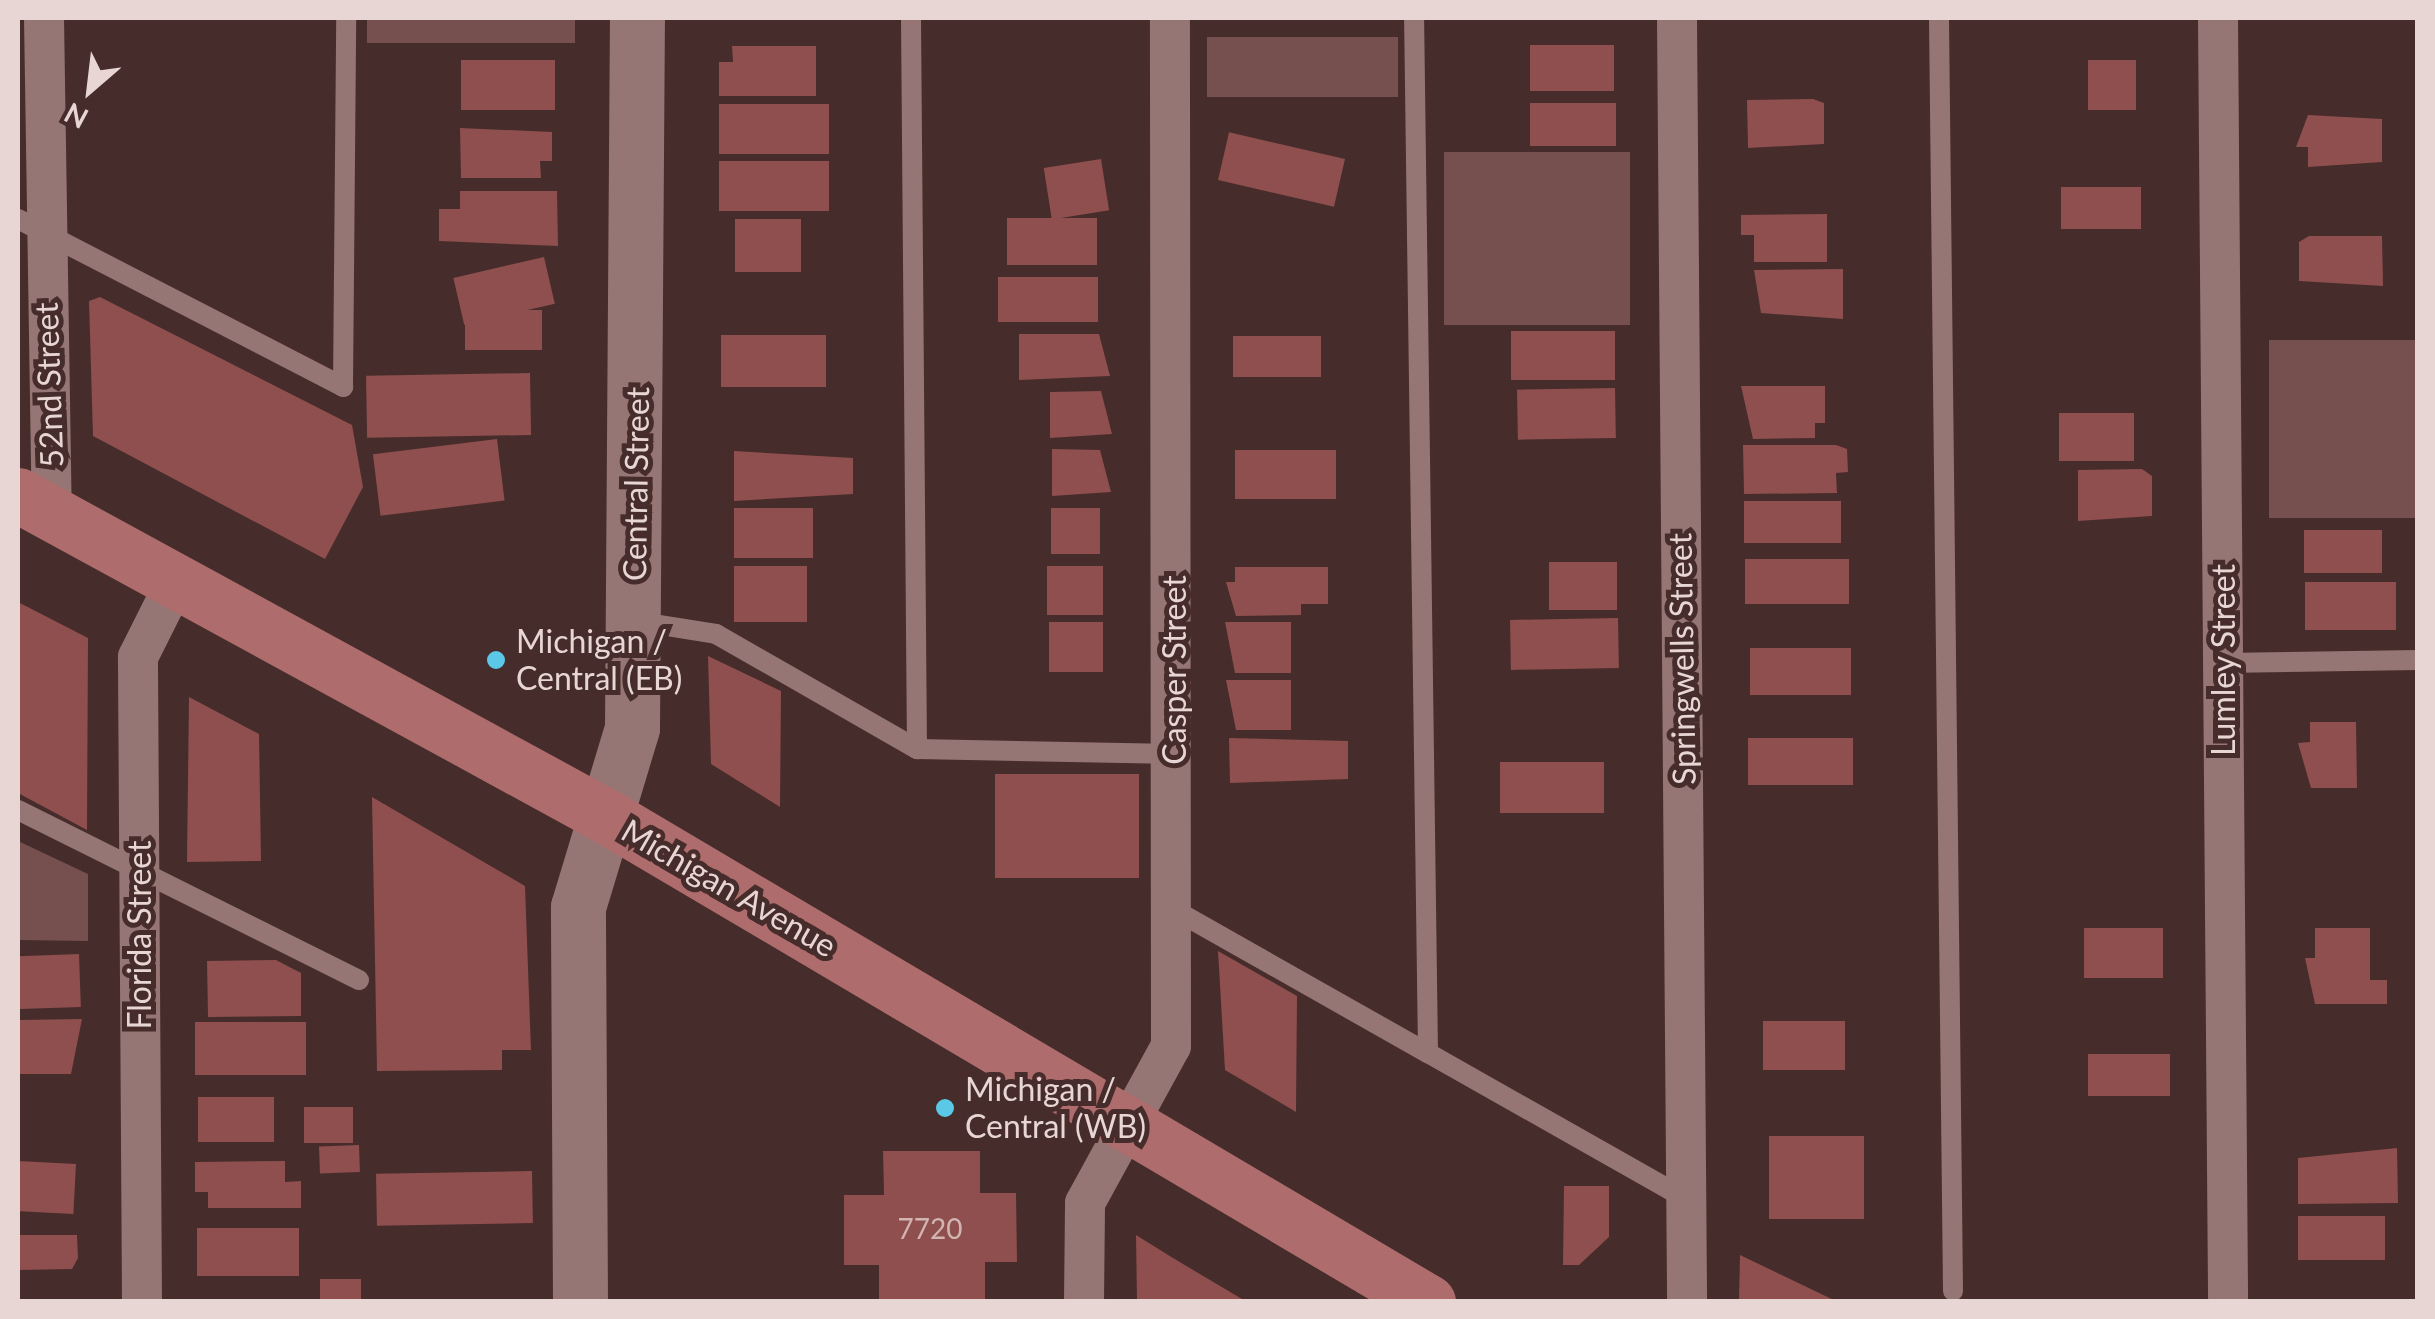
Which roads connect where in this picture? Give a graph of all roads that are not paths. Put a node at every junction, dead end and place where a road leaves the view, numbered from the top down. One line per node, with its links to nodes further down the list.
1 (44, 18): 10 (street, 52nd Street)
2 (346, 18): 10 (lane)
3 (637, 18): 13 (street, Central Street)
4 (911, 18): 16 (lane)
5 (1170, 18): 17 (street, Casper Street)
6 (1414, 18): 23 (lane)
7 (1677, 18): 25 (street, Springwells Street)
8 (1940, 18): 26 (lane)
9 (2218, 18): 15 (street, Lumley Street)
10 (30, 225): 11 (street, 52nd Street)
11 (35, 504): 12 (main road, Michigan Avenue)
12 (177, 579): 19 (main road, Michigan Avenue); 20 (street, Florida Street)
13 (634, 620): 16 (lane); 19 (street, Central Street)
14 (2418, 660): 15 (lane)
15 (2223, 663): 32 (street, Lumley Street)
16 (917, 750): 17 (lane)
17 (1176, 754): 21 (street, Casper Street)
18 (18, 810): 20 (lane)
19 (606, 816): 24 (main road, Michigan Avenue); 28 (street, Central Street)
20 (139, 872): 22 (lane); 27 (street, Florida Street)
21 (1173, 909): 23 (lane); 24 (street, Casper Street)
22 (359, 980)
23 (1428, 1053): 25 (lane)
24 (1130, 1124): 29 (street, Casper Street); 30 (main road, Michigan Avenue)
25 (1686, 1199): 31 (street, Springwells Street)
26 (1954, 1291)
27 (142, 1302)
28 (580, 1302)
29 (1084, 1302)
30 (1428, 1302)
31 (1687, 1302)
32 (2228, 1302)

